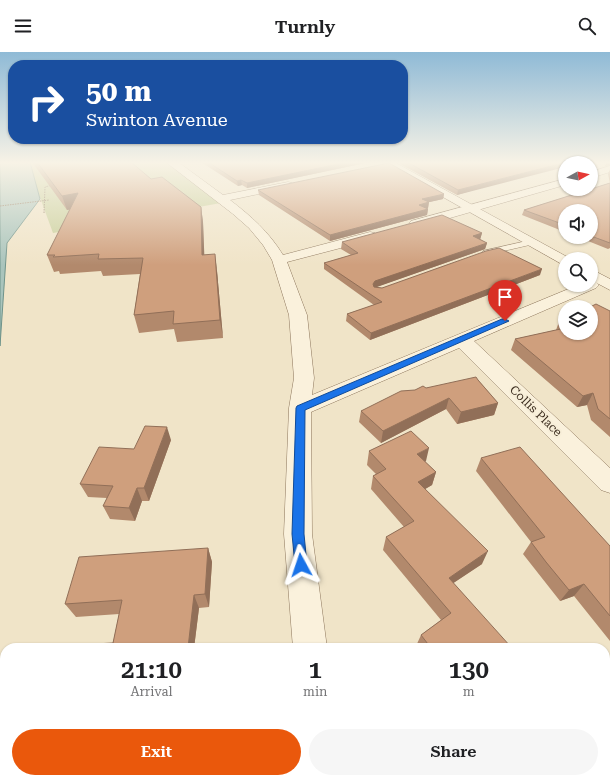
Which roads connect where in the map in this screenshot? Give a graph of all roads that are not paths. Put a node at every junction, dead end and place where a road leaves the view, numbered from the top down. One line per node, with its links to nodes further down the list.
1 (217, 196): 5 (street)
2 (235, 196): 5 (street)
3 (448, 196): 6 (street)
4 (516, 196): 6 (street)
5 (221, 199): 12 (street)
6 (471, 209): 7 (street); 9 (street)
7 (402, 227)
8 (378, 233): 12 (street)
9 (531, 242): 10 (lane); 11 (street)
10 (481, 254)
11 (558, 256)
12 (279, 260): 15 (street)
13 (599, 281): 14 (street)
14 (461, 339): 15 (street); 16 (street, Collis Place)
15 (300, 408): 17 (street)
16 (610, 483)
17 (309, 643)

